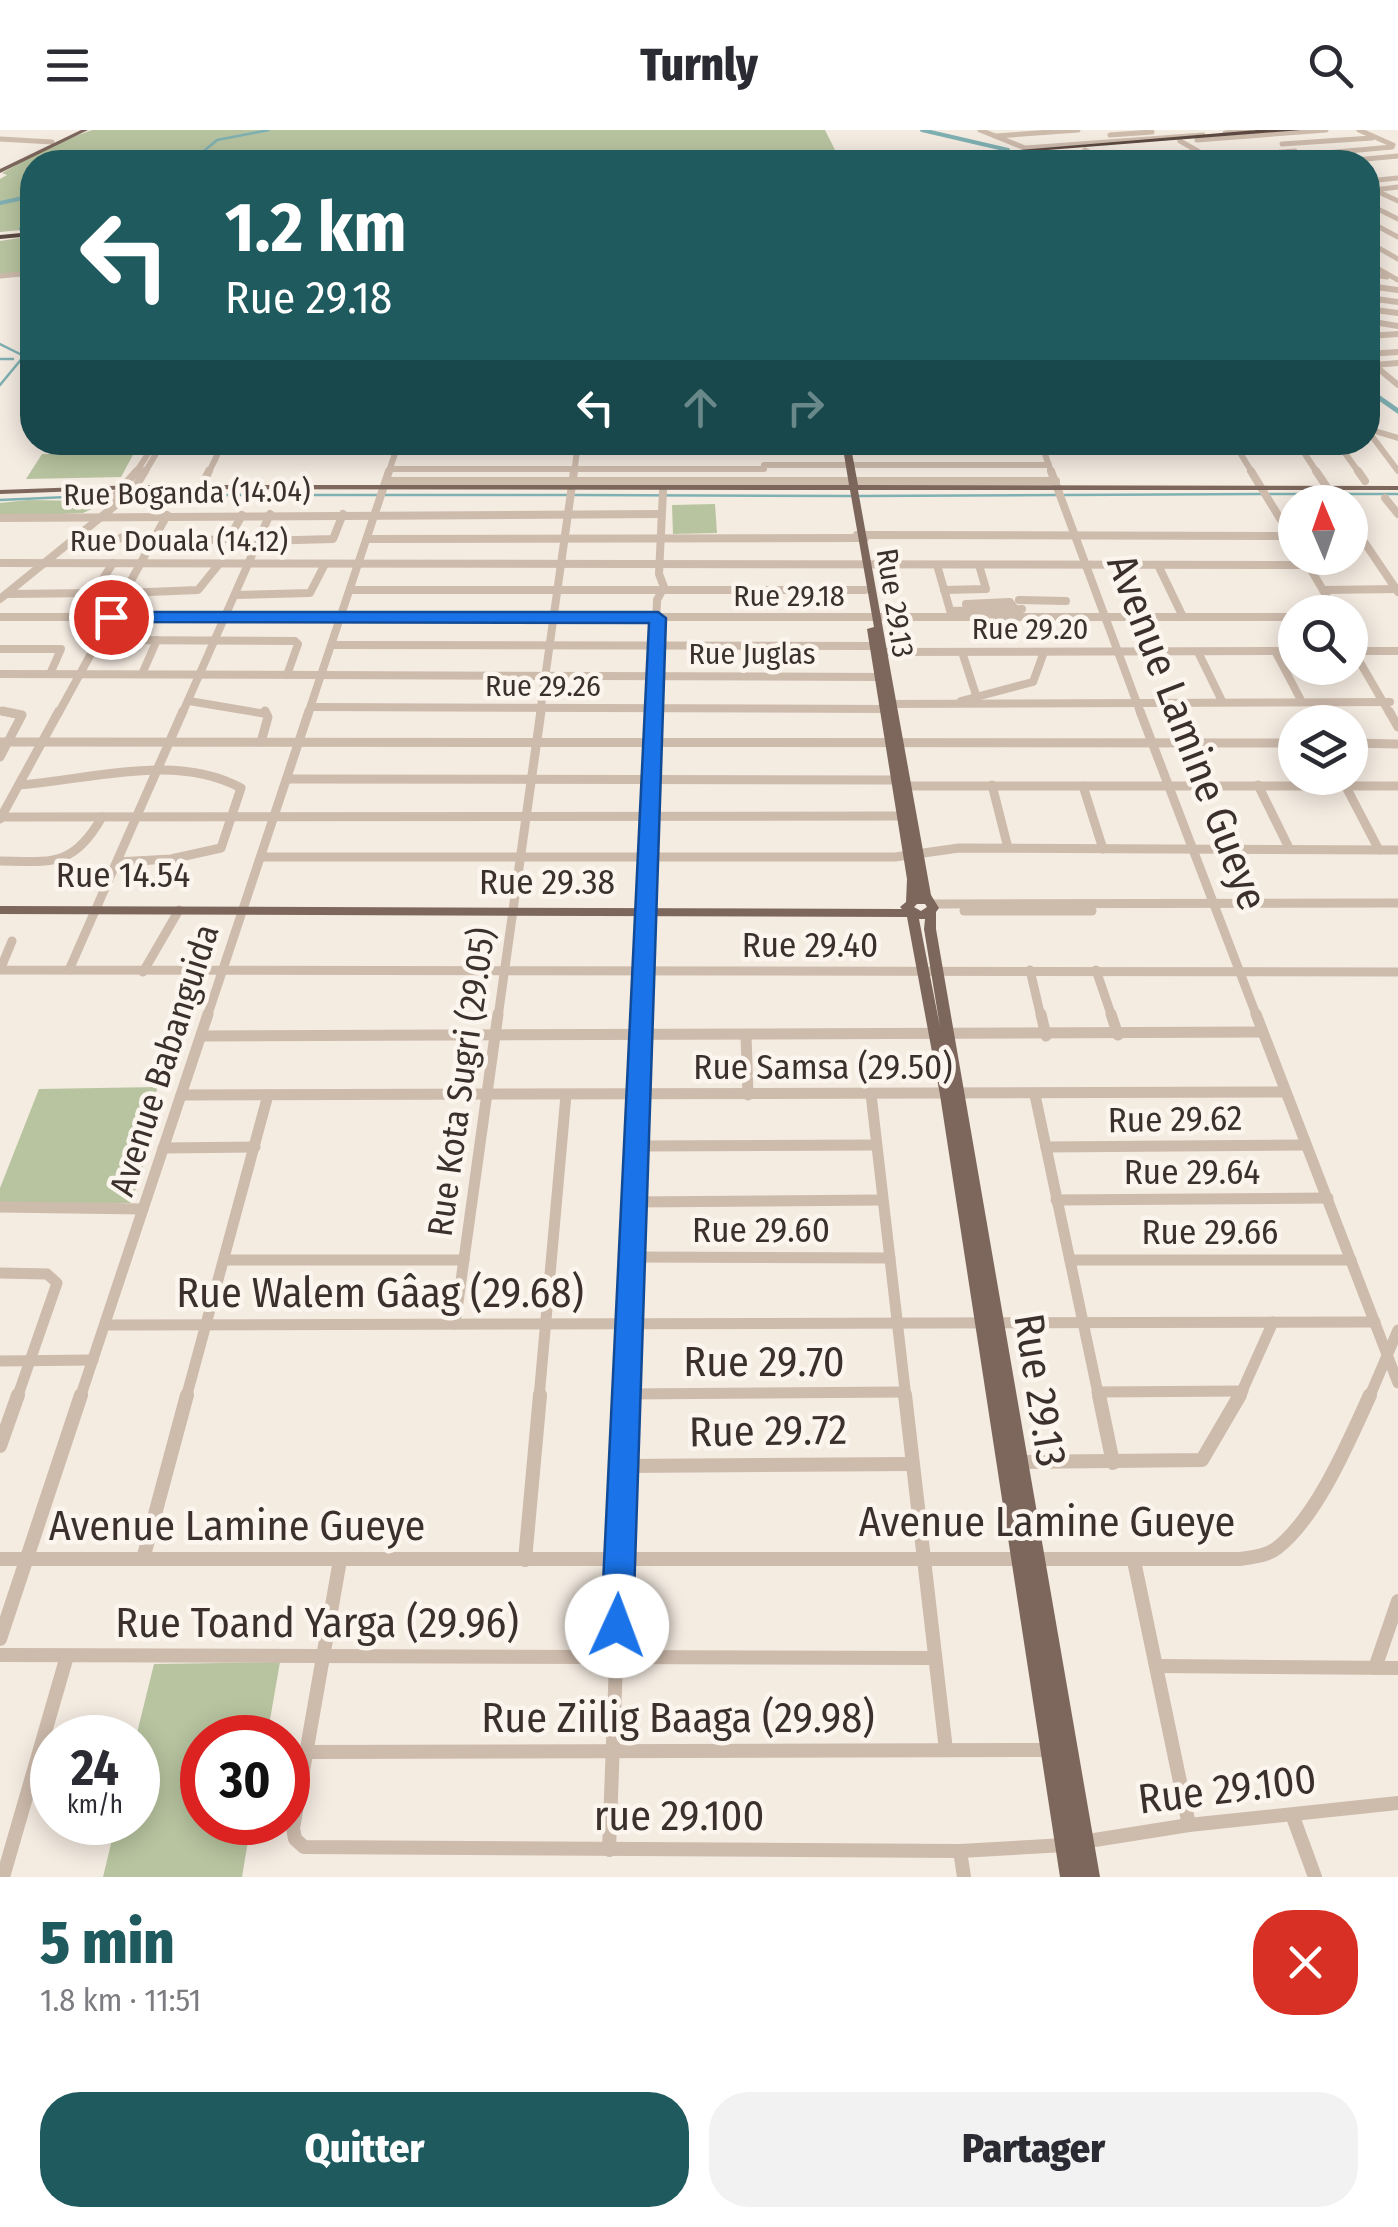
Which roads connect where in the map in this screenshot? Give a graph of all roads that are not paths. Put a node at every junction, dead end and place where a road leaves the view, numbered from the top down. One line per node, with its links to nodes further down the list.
1 (85, 130): 18 (main road)
2 (983, 130): 12 (street)
3 (1078, 130): 11 (street)
4 (1160, 130): 15 (street); 17 (street)
5 (1249, 130): 17 (street)
6 (1278, 130): 17 (highway)
7 (1298, 130): 17 (highway)
8 (1326, 130): 13 (street)
9 (1357, 130): 16 (street); 28 (street)
10 (1049, 131): 11 (street); 12 (street)
11 (1067, 131): 15 (street)
12 (996, 136): 19 (street)
13 (1264, 136): 17 (street); 20 (street)
14 (0, 138): 18 (street)
15 (1078, 138): 19 (street); 21 (street)
16 (1372, 138): 20 (street); 28 (street)
17 (1177, 139): 21 (highway); 24 (highway); 26 (street)
18 (52, 142): 22 (main road)
19 (1014, 143): 23 (street)
20 (1282, 144): 27 (street)
21 (1088, 146): 23 (highway); 25 (street)
22 (37, 150)
23 (1031, 150)
24 (1051, 150)
25 (1093, 150)
26 (1196, 150)
27 (1292, 150)
28 (1397, 152)
29 (1380, 210): 30 (street)
30 (1387, 214): 31 (street); 32 (street)
31 (1380, 217)
32 (1398, 220)
33 (1381, 342): 34 (street)
34 (1397, 356)
35 (1380, 446): 51 (street)
36 (151, 455): 61 (street)
37 (217, 455): 55 (street)
38 (396, 455): 49 (street, Avenue Babanguida)
39 (576, 455): 50 (street, Rue Kota Sugri (29.05))
40 (763, 455): 48 (street)
41 (848, 455): 46 (main road)
42 (1046, 455): 47 (street, Avenue Lamine Gueye)
43 (1241, 455): 60 (street)
44 (1305, 455): 54 (street)
45 (1346, 455): 52 (street)
46 (849, 465): 47 (street); 48 (street); 58 (main road)
47 (1050, 465): 59 (street, Avenue Lamine Gueye)
48 (764, 467): 50 (street); 53 (street)
49 (391, 468): 50 (street); 56 (street, Avenue Babanguida)
50 (574, 469): 57 (street, Rue Kota Sugri (29.05))
51 (1398, 471)
52 (1364, 481)
53 (766, 484): 57 (main road); 58 (main road)
54 (1325, 485)
55 (201, 487): 56 (main road); 61 (main road)
56 (384, 487): 57 (main road); 61 (main road); 71 (street, Avenue Babanguida)
57 (573, 487): 65 (main road); 72 (street, Rue Kota Sugri (29.05))
58 (852, 487): 59 (main road); 65 (main road); 81 (main road)
59 (1058, 487): 60 (main road); 79 (street, Avenue Lamine Gueye)
60 (1260, 488): 62 (main road); 78 (street)
61 (129, 489): 66 (main road); 68 (street)
62 (1278, 489)
63 (1368, 489): 64 (main road)
64 (1398, 489)
65 (662, 491): 73 (street)
66 (0, 494)
67 (1386, 498): 74 (street)
68 (101, 514): 75 (street, Rue Boganda (14.04)); 77 (street, Rue Boganda (14.04)); 88 (street); 95 (street)
69 (270, 514): 70 (street, Rue Boganda (14.04)); 76 (street, Rue Boganda (14.04)); 86 (street)
70 (343, 514): 71 (street, Rue Boganda (14.04)); 86 (street)
71 (375, 514): 72 (street, Rue Boganda (14.04)); 85 (street, Avenue Babanguida)
72 (567, 514): 73 (street, Rue Boganda (14.04)); 82 (street, Rue Kota Sugri (29.05))
73 (662, 514): 83 (street)
74 (1398, 514)
75 (167, 515): 76 (street, Rue Boganda (14.04)); 87 (street)
76 (242, 515): 87 (street)
77 (0, 518)
78 (1278, 518)
79 (1076, 535): 81 (street); 84 (street); 101 (street, Avenue Lamine Gueye)
80 (123, 537): 88 (street)
81 (861, 537): 83 (street); 102 (main road)
82 (565, 538): 83 (street); 85 (street); 99 (street, Rue Kota Sugri (29.05))
83 (662, 538): 100 (street)
84 (1278, 538)
85 (368, 539): 98 (street, Avenue Babanguida)
86 (260, 541): 94 (street)
87 (153, 542): 93 (street)
88 (71, 543): 95 (street)
89 (1368, 547): 112 (street)
90 (1278, 560): 105 (street, Rue Douala (14.12))
91 (0, 563): 95 (street, Rue Douala (14.12))
92 (113, 563): 93 (street, Rue Douala (14.12)); 95 (street, Rue Douala (14.12)); 116 (street)
93 (142, 563): 96 (street, Rue Douala (14.12)); 114 (street)
94 (250, 563): 96 (street, Rue Douala (14.12)); 97 (street, Rue Douala (14.12)); 115 (street)
95 (40, 564): 116 (street)
96 (219, 564): 114 (street)
97 (325, 564): 98 (street, Rue Douala (14.12)); 115 (street)
98 (359, 564): 99 (street, Rue Douala (14.12)); 107 (street, Avenue Babanguida)
99 (562, 564): 100 (street, Rue Douala (14.12)); 113 (street, Rue Kota Sugri (29.05))
100 (660, 564): 102 (street, Rue Douala (14.12)); 108 (street)
101 (1087, 564): 104 (street, Rue Douala (14.12)); 105 (street, Rue Douala (14.12)); 128 (street, Avenue Lamine Gueye)
102 (866, 565): 103 (street, Rue Douala (14.12)); 109 (main road, Rue 29.13); 132 (main road)
103 (937, 565): 104 (street, Rue Douala (14.12)); 110 (street)
104 (979, 565): 110 (street)
105 (1158, 565): 129 (street)
106 (1313, 575): 111 (street)
107 (351, 590): 113 (street); 126 (street, Avenue Babanguida)
108 (662, 590): 109 (street); 113 (street); 131 (street)
109 (865, 590): 132 (main road, Rue 29.13)
110 (944, 590): 122 (street)
111 (1323, 590): 112 (street); 117 (street)
112 (1398, 590)
113 (557, 591): 127 (street, Rue Kota Sugri (29.05))
114 (124, 592): 124 (street)
115 (236, 594): 125 (street)
116 (2, 595)
117 (1326, 595)
118 (998, 596): 121 (street)
119 (1066, 601): 120 (street)
120 (1020, 606): 121 (street); 122 (street, Rue 29.18); 128 (street, Rue 29.18)
121 (965, 608): 122 (street)
122 (951, 615): 132 (street, Rue 29.18)
123 (0, 617): 124 (street, Rue 29.18)
124 (111, 617): 125 (street, Rue 29.18); 133 (street)
125 (227, 617): 126 (street, Rue 29.18); 135 (street)
126 (343, 617): 127 (street, Rue 29.18); 136 (street, Avenue Babanguida)
127 (553, 617): 131 (street, Rue 29.18); 137 (street, Rue Kota Sugri (29.05))
128 (1107, 617): 129 (street, Rue 29.18); 146 (street, Avenue Lamine Gueye)
129 (1183, 617): 130 (street, Rue 29.18)
130 (1278, 617)
131 (658, 618): 132 (street, Rue 29.18); 138 (street)
132 (874, 619): 140 (main road)
133 (98, 640): 134 (street); 153 (street)
134 (158, 640): 135 (street); 151 (street)
135 (216, 640): 152 (street); 154 (street)
136 (333, 646): 137 (street, Rue 29.20); 155 (street, Avenue Babanguida)
137 (549, 646): 138 (street, Rue 29.20); 156 (street, Rue Kota Sugri (29.05))
138 (658, 646): 140 (street, Rue 29.20); 157 (street)
139 (0, 649): 150 (street)
140 (880, 649): 144 (street, Rue 29.20); 158 (main road, Rue 29.13); 166 (main road)
141 (1368, 650): 143 (street)
142 (1275, 651): 147 (street, Rue 29.20); 163 (street)
143 (1398, 651)
144 (962, 652): 145 (street, Rue 29.20); 159 (street)
145 (1044, 652): 146 (street, Rue 29.20); 159 (street)
146 (1120, 652): 147 (street, Rue 29.20); 161 (street, Avenue Lamine Gueye)
147 (1198, 652): 162 (street)
148 (1368, 673): 164 (street)
149 (0, 674): 150 (street, Rue Juglas)
150 (50, 674): 153 (street, Rue Juglas)
151 (142, 674): 152 (street, Rue Juglas); 153 (street, Rue Juglas)
152 (201, 674): 154 (street, Rue Juglas); 160 (street)
153 (80, 675): 175 (street)
154 (287, 675): 155 (street, Rue Juglas)
155 (324, 675): 156 (street, Rue Juglas); 167 (street, Avenue Babanguida)
156 (545, 676): 157 (street, Rue Juglas); 168 (street, Rue Kota Sugri (29.05))
157 (656, 676): 158 (street, Rue Juglas); 169 (street)
158 (880, 677): 166 (main road, Rue 29.13)
159 (976, 695): 165 (street)
160 (188, 701): 173 (street); 176 (street)
161 (1139, 702): 162 (street, Rue 29.26); 165 (street, Rue 29.26); 179 (street, Avenue Lamine Gueye)
162 (1222, 702): 163 (street, Rue 29.26)
163 (1302, 702): 164 (street, Rue 29.26)
164 (1387, 702): 171 (street); 172 (street)
165 (955, 704): 166 (street, Rue 29.26)
166 (889, 706): 169 (street, Rue 29.26); 181 (main road)
167 (312, 707): 168 (street, Rue 29.26); 180 (street, Avenue Babanguida)
168 (542, 708): 169 (street, Rue 29.26); 177 (street, Rue Kota Sugri (29.05))
169 (653, 708): 178 (street)
170 (0, 711): 174 (street)
171 (1398, 716)
172 (1398, 727)
173 (172, 741): 175 (street); 176 (street); 186 (street)
174 (5, 742): 175 (street); 185 (street)
175 (42, 742): 191 (street)
176 (261, 742): 180 (street)
177 (537, 742): 178 (street); 180 (street); 189 (street, Rue Kota Sugri (29.05))
178 (653, 742): 181 (street); 187 (street)
179 (1150, 742): 181 (street); 182 (street); 192 (street, Avenue Lamine Gueye)
180 (299, 743): 188 (street, Avenue Babanguida)
181 (894, 743): 190 (main road)
182 (1278, 743)
183 (1368, 743): 184 (street)
184 (1398, 744)
185 (0, 757)
186 (157, 772): 191 (street); 200 (street); 201 (street)
187 (650, 778): 189 (street); 190 (street); 202 (street)
188 (287, 779): 189 (street); 205 (street, Avenue Babanguida)
189 (532, 779): 207 (street, Rue Kota Sugri (29.05))
190 (901, 783): 196 (street); 203 (main road, Rue 29.13); 214 (main road)
191 (19, 785): 206 (street)
192 (1169, 785): 193 (street); 197 (street); 209 (street, Avenue Lamine Gueye)
193 (1258, 785): 194 (street); 210 (street)
194 (1278, 785)
195 (1368, 785): 198 (street)
196 (992, 786): 197 (street); 208 (street)
197 (1083, 786): 211 (street)
198 (1398, 786)
199 (1350, 795): 212 (street)
200 (136, 816): 201 (street); 204 (street); 219 (street)
201 (234, 816): 205 (street); 219 (street)
202 (648, 816): 203 (street); 207 (street); 217 (street)
203 (902, 816): 214 (main road, Rue 29.13)
204 (102, 817): 206 (street); 218 (street)
205 (274, 817): 207 (street); 215 (street, Avenue Babanguida)
206 (0, 818)
207 (527, 818): 216 (street, Rue Kota Sugri (29.05))
208 (1008, 848): 211 (street); 214 (street)
209 (1194, 848): 210 (street); 211 (street); 227 (street, Avenue Lamine Gueye)
210 (1289, 848): 212 (street)
211 (1103, 849)
212 (1379, 850): 213 (street)
213 (1398, 850)
214 (913, 854): 217 (street); 226 (main road, Rue 29.13); 228 (main road, Rue 29.13)
215 (261, 858): 216 (street); 223 (street, Avenue Babanguida)
216 (521, 858): 217 (street); 224 (street, Rue Kota Sugri (29.05))
217 (648, 858): 225 (street)
218 (0, 861)
219 (117, 862): 221 (street)
220 (0, 902): 221 (main road, Rue 14.54)
221 (98, 906): 223 (main road, Rue 14.54); 229 (main road); 230 (main road); 233 (street)
222 (1398, 906): 227 (street)
223 (244, 907): 224 (main road, Rue 29.38); 230 (main road); 241 (street, Avenue Babanguida)
224 (514, 907): 225 (main road, Rue 29.38); 237 (street, Rue Kota Sugri (29.05))
225 (648, 907): 226 (main road, Rue 29.38); 238 (street)
226 (911, 907): 228 (main road, Rue 29.38); 239 (main road, Rue 29.13)
227 (1217, 907): 228 (street); 232 (street, Avenue Lamine Gueye)
228 (931, 908): 239 (main road, Rue 29.13)
229 (0, 910)
230 (179, 910): 236 (street)
231 (12, 941): 233 (street, Rue 29.40)
232 (1240, 969): 235 (street, Rue 29.40); 240 (street, Rue 29.40); 242 (street, Avenue Lamine Gueye)
233 (70, 970): 236 (street, Rue 29.40)
234 (1030, 970): 235 (street, Rue 29.40); 239 (street, Rue 29.40); 249 (street)
235 (1096, 970): 246 (street)
236 (143, 972): 241 (street, Rue 29.40)
237 (503, 972): 238 (street, Rue 29.40); 241 (street, Rue 29.40); 243 (street, Rue Kota Sugri (29.05))
238 (642, 972): 239 (street, Rue 29.40); 244 (street)
239 (931, 972): 245 (main road, Rue 29.13)
240 (1398, 972)
241 (222, 973): 247 (street, Avenue Babanguida)
242 (1262, 1032): 246 (street); 250 (street, Avenue Lamine Gueye)
243 (498, 1034): 244 (street); 247 (street); 256 (street, Rue Kota Sugri (29.05))
244 (640, 1034): 248 (street); 251 (street)
245 (942, 1035): 248 (street); 249 (street); 258 (main road, Rue 29.13)
246 (1118, 1035): 249 (street)
247 (201, 1036): 254 (street, Avenue Babanguida)
248 (746, 1036): 252 (street)
249 (1046, 1036)
250 (1284, 1092): 259 (street, Rue Samsa (29.50)); 261 (street, Avenue Lamine Gueye)
251 (640, 1094): 252 (street, Rue Samsa (29.50)); 257 (street, Rue Samsa (29.50)); 262 (street)
252 (748, 1094): 253 (street, Rue Samsa (29.50))
253 (870, 1094): 258 (street, Rue Samsa (29.50)); 260 (street)
254 (181, 1095): 255 (street, Rue Samsa (29.50)); 264 (street, Avenue Babanguida)
255 (268, 1095): 256 (street, Rue Samsa (29.50)); 263 (street)
256 (488, 1095): 257 (street, Rue Samsa (29.50)); 275 (street, Rue Kota Sugri (29.05))
257 (566, 1095): 286 (street)
258 (953, 1095): 259 (street, Rue Samsa (29.50)); 280 (main road, Rue 29.13)
259 (1035, 1096): 265 (street)
260 (876, 1145): 262 (street); 267 (street)
261 (1305, 1145): 265 (street, Rue 29.62); 266 (street, Avenue Lamine Gueye)
262 (639, 1146): 269 (street)
263 (255, 1147): 264 (street); 274 (street)
264 (164, 1148): 271 (street, Avenue Babanguida)
265 (1046, 1148): 268 (street)
266 (1328, 1198): 268 (street, Rue 29.64); 277 (street, Avenue Lamine Gueye)
267 (882, 1200): 269 (street); 273 (street)
268 (1056, 1200): 276 (street)
269 (634, 1202): 272 (street)
270 (0, 1208): 271 (street)
271 (143, 1209): 288 (street, Avenue Babanguida)
272 (632, 1257): 273 (street, Rue 29.60); 287 (street)
273 (890, 1258): 279 (street)
274 (224, 1260): 275 (street); 284 (street)
275 (464, 1260): 285 (street, Rue Kota Sugri (29.05))
276 (1070, 1260): 277 (street, Rue 29.66); 283 (street)
277 (1351, 1260): 282 (street, Avenue Lamine Gueye)
278 (0, 1273): 293 (street)
279 (897, 1321): 280 (street, Rue Walem Gâag (29.68)); 287 (street, Rue Walem Gâag (29.68)); 296 (street)
280 (988, 1322): 283 (street, Rue Walem Gâag (29.68)); 300 (main road, Rue 29.13); 305 (main road, Rue 29.13)
281 (1273, 1322): 282 (street, Rue Walem Gâag (29.68)); 283 (street, Rue Walem Gâag (29.68)); 295 (street)
282 (1375, 1322): 291 (street, Avenue Lamine Gueye)
283 (1082, 1323): 297 (street)
284 (208, 1324): 285 (street, Rue Walem Gâag (29.68)); 288 (street, Rue Walem Gâag (29.68)); 308 (street)
285 (455, 1324): 286 (street, Rue Walem Gâag (29.68))
286 (547, 1324): 287 (street, Rue Walem Gâag (29.68)); 310 (street)
287 (629, 1324): 298 (street)
288 (105, 1325): 290 (street, Avenue Babanguida)
289 (1398, 1330): 291 (street)
290 (93, 1360): 293 (street); 307 (street, Avenue Babanguida)
291 (1388, 1360): 294 (street); 312 (street, Avenue Lamine Gueye)
292 (0, 1361): 293 (street)
293 (33, 1361): 299 (street)
294 (1398, 1383)
295 (1243, 1391): 297 (street); 301 (street)
296 (903, 1392): 298 (street, Rue 29.70); 302 (street)
297 (1097, 1392): 301 (street)
298 (626, 1394): 303 (street)
299 (0, 1446)
300 (1018, 1462): 301 (street); 305 (main road, Rue 29.13)
301 (1114, 1463)
302 (912, 1464): 303 (street, Rue 29.72); 304 (street)
303 (624, 1466): 311 (street)
304 (925, 1556): 305 (street, Avenue Lamine Gueye); 311 (street, Avenue Lamine Gueye); 318 (street)
305 (1026, 1557): 312 (street, Avenue Lamine Gueye); 325 (main road, Rue 29.13); 331 (main road, Rue 29.13)
306 (0, 1559): 307 (street, Avenue Lamine Gueye)
307 (26, 1560): 308 (street, Avenue Lamine Gueye); 314 (street, Avenue Babanguida)
308 (143, 1560): 309 (street, Avenue Lamine Gueye)
309 (340, 1560): 310 (street, Avenue Lamine Gueye); 317 (street)
310 (526, 1560): 311 (street, Avenue Lamine Gueye)
311 (620, 1560): 319 (street)
312 (1134, 1560): 320 (street)
313 (1398, 1601): 321 (street)
314 (0, 1639)
315 (0, 1656): 316 (street, Rue Toand Yarga (29.96))
316 (67, 1656): 317 (street, Rue Toand Yarga (29.96)); 336 (street)
317 (322, 1657): 319 (street, Rue Toand Yarga (29.96)); 323 (street)
318 (934, 1658): 319 (street, Rue Toand Yarga (29.96)); 324 (street)
319 (616, 1659): 327 (street)
320 (1159, 1666): 321 (street); 330 (street)
321 (1375, 1668): 322 (street)
322 (1398, 1668)
323 (310, 1733)
324 (946, 1750): 325 (street, Rue Ziilig Baaga (29.98)); 327 (street, Rue Ziilig Baaga (29.98))
325 (1050, 1750): 333 (main road, Rue 29.13)
326 (310, 1752): 327 (street, Rue Ziilig Baaga (29.98))
327 (613, 1754): 334 (street)
328 (1398, 1803): 329 (street, Rue 29.100)
329 (1293, 1817): 330 (street, Rue 29.100); 340 (street)
330 (1189, 1825): 331 (street, Rue 29.100)
331 (1084, 1842): 333 (street, Rue 29.100); 339 (main road, Rue 29.13)
332 (302, 1845): 334 (street, rue 29.100)
333 (1065, 1845): 335 (street, rue 29.100); 338 (main road, Rue 29.13)
334 (609, 1850): 335 (street, rue 29.100)
335 (960, 1851): 337 (street)
336 (3, 1877)
337 (964, 1877)
338 (1070, 1877)
339 (1090, 1877)
340 (1315, 1877)

